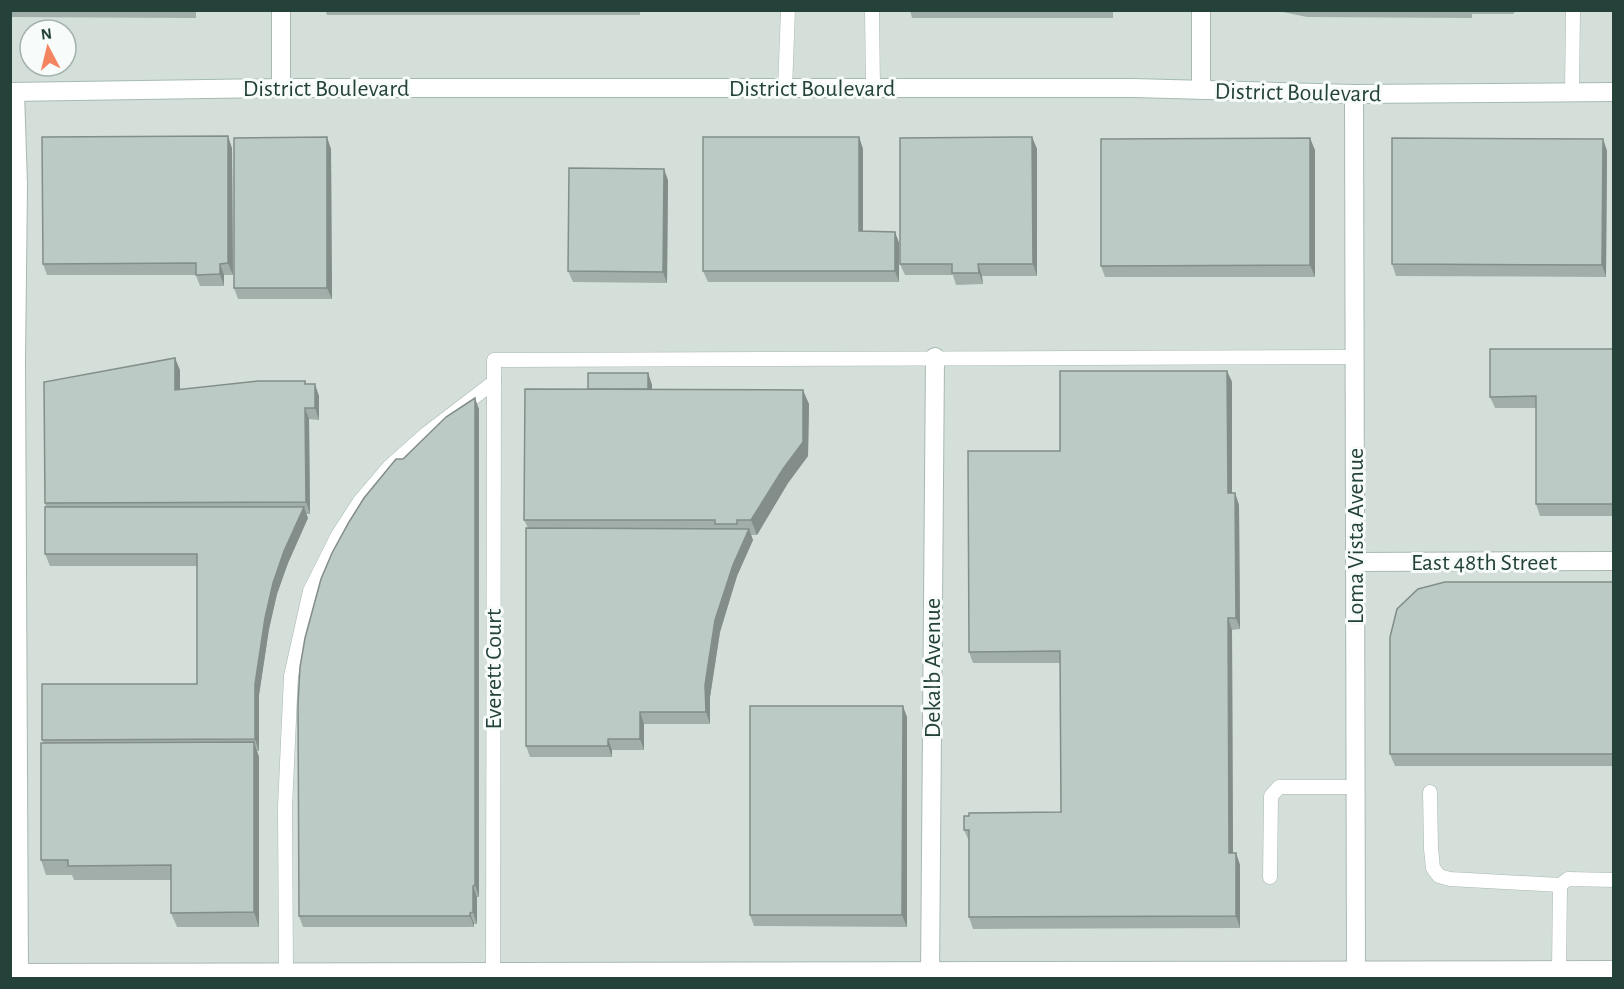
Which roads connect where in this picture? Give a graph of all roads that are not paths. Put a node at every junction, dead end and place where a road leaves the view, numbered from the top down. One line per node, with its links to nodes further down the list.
1 (281, 10): 6 (street)
2 (788, 10): 8 (lane)
3 (873, 10): 7 (lane)
4 (1201, 10): 9 (street)
5 (1573, 10): 11 (lane)
6 (281, 88): 8 (street, District Boulevard); 10 (street, District Boulevard)
7 (873, 88): 8 (street, District Boulevard); 9 (street, District Boulevard)
8 (784, 89)
9 (1201, 90): 13 (street, District Boulevard)
10 (13, 92): 19 (street)
11 (1572, 92): 12 (street, District Boulevard); 13 (street, District Boulevard)
12 (1614, 92)
13 (1354, 94): 15 (street, Loma Vista Avenue)
14 (935, 357): 15 (lane); 16 (lane, Everett Court); 31 (street, Dekalb Avenue)
15 (1354, 357): 18 (street, Loma Vista Avenue)
16 (494, 382): 27 (lane); 30 (lane, Everett Court)
17 (1614, 561): 18 (street, East 48th Street)
18 (1355, 562): 20 (street, Loma Vista Avenue)
19 (14, 753): 29 (street)
20 (1356, 787): 22 (lane); 28 (street, Loma Vista Avenue)
21 (1430, 792): 24 (lane)
22 (1270, 877)
23 (1614, 880): 24 (lane)
24 (1560, 885): 25 (lane)
25 (1559, 970): 26 (street); 28 (street)
26 (1614, 970)
27 (286, 972): 29 (street); 30 (street)
28 (1356, 974): 31 (street)
29 (16, 975)
30 (493, 975): 31 (street)
31 (930, 975)

